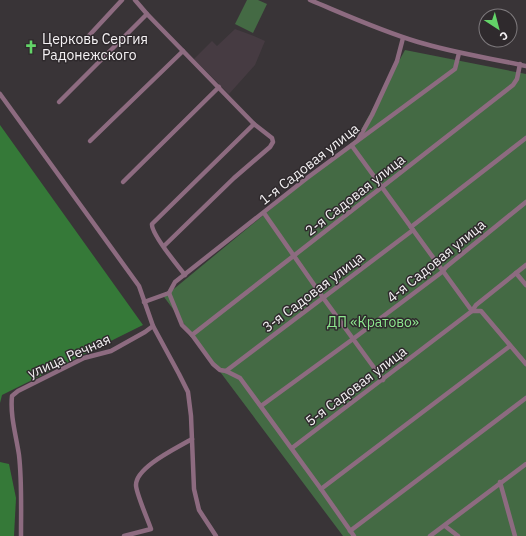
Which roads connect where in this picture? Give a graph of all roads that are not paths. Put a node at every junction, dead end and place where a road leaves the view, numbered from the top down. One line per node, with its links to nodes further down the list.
1 (122, 0): 6 (street)
2 (135, 0): 4 (street)
3 (310, 0): 5 (street)
4 (147, 14): 7 (street); 13 (street)
5 (402, 38): 8 (street); 17 (street)
6 (84, 41)
7 (183, 51): 11 (street); 16 (street)
8 (459, 53): 9 (street); 17 (street, 1-я Садовая улица)
9 (520, 64): 10 (street); 20 (street, 2-я Садовая улица)
10 (526, 66)
11 (219, 87): 14 (street); 19 (street)
12 (0, 94): 33 (street)
13 (59, 102)
14 (254, 124): 24 (street); 24 (street)
15 (526, 138): 23 (street, 3-я Садовая улица)
16 (90, 141)
17 (356, 141): 18 (street, 1-я Садовая улица)
18 (352, 146): 20 (street); 22 (street, 1-я Садовая улица)
19 (123, 182)
20 (382, 187): 23 (street); 25 (street, 2-я Садовая улица)
21 (526, 202): 27 (street, 4-я Садовая улица)
22 (264, 213): 25 (street); 29 (street, 1-я Садовая улица)
23 (412, 229): 27 (street); 32 (street, 3-я Садовая улица)
24 (164, 246): 29 (street)
25 (294, 257): 32 (street); 36 (street, 2-я Садовая улица)
26 (526, 265): 28 (street, 5-я Садовая улица)
27 (442, 272): 34 (street); 37 (street, 4-я Садовая улица)
28 (516, 273): 30 (street); 34 (street, 5-я Садовая улица)
29 (185, 275): 31 (street, 1-я Садовая улица)
30 (526, 285)
31 (169, 293): 33 (street); 36 (street)
32 (324, 299): 37 (street); 40 (street, 3-я Садовая улица)
33 (144, 302): 35 (street)
34 (472, 312): 38 (street); 41 (street, 5-я Садовая улица)
35 (153, 326): 44 (street); 51 (street, улица Речная)
36 (192, 336): 40 (street)
37 (353, 339): 41 (street); 43 (street, 4-я Садовая улица)
38 (510, 346): 39 (street); 48 (street)
39 (526, 364)
40 (226, 371): 43 (street)
41 (383, 380): 45 (street, 5-я Садовая улица)
42 (526, 398): 50 (street)
43 (261, 406): 45 (street)
44 (192, 439): 52 (street); 53 (street)
45 (292, 448): 48 (street)
46 (526, 464): 47 (street)
47 (500, 482): 49 (street); 57 (street)
48 (321, 488): 50 (street)
49 (445, 526): 55 (street); 56 (street)
50 (350, 531): 54 (street)
51 (21, 536)
52 (124, 536)
53 (216, 536)
54 (354, 536)
55 (430, 536)
56 (458, 536)
57 (515, 536)

